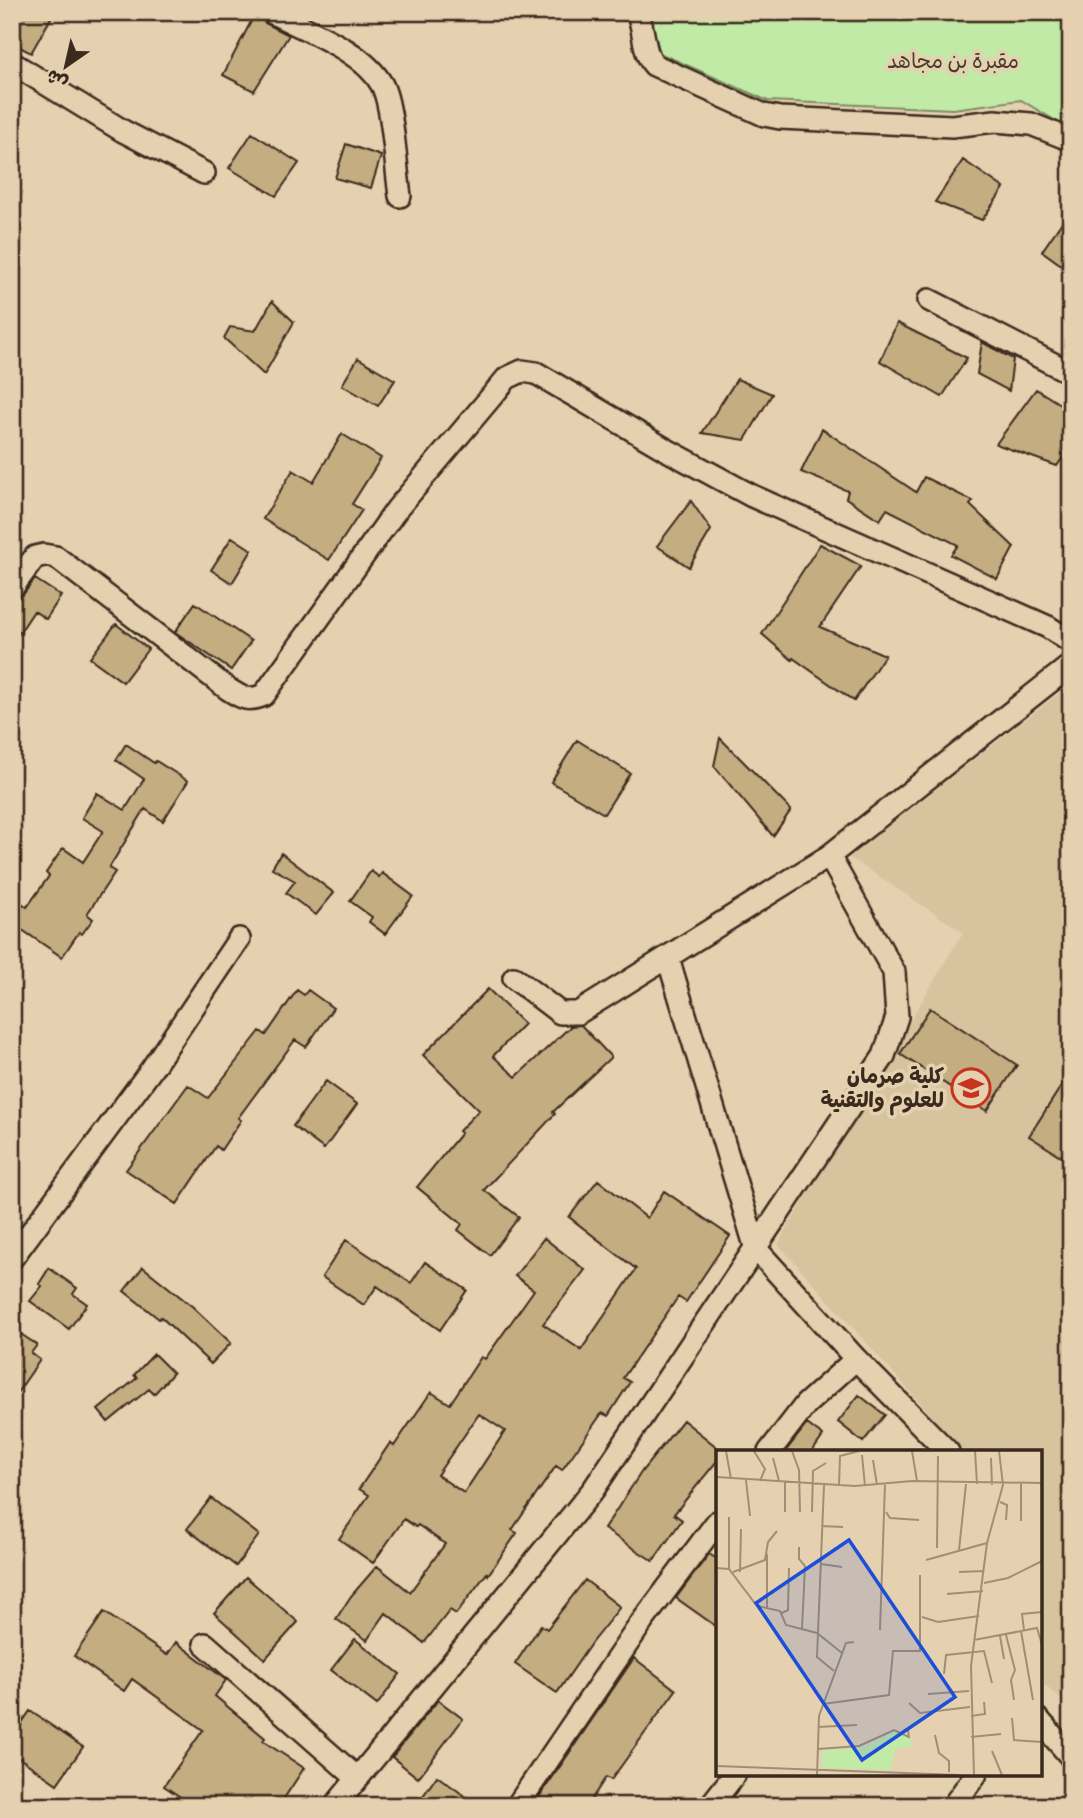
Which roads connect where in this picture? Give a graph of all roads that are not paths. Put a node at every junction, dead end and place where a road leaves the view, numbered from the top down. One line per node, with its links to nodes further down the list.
1 (271, 12): 6 (street)
2 (637, 12): 4 (street)
3 (12, 64): 5 (street)
4 (1071, 141)
5 (204, 173)
6 (400, 196)
7 (929, 300): 8 (street)
8 (1071, 373)
9 (12, 588): 10 (street)
10 (1071, 642)
11 (1071, 665): 12 (street)
12 (829, 856): 14 (street); 16 (street)
13 (240, 939): 17 (street)
14 (668, 958): 15 (street); 16 (street)
15 (514, 978)
16 (756, 1249): 18 (street); 27 (street)
17 (12, 1258)
18 (856, 1359): 19 (street); 20 (street)
19 (771, 1450)
20 (946, 1450)
21 (716, 1523): 29 (street)
22 (205, 1643): 27 (street)
23 (1041, 1722): 24 (street)
24 (1071, 1757)
25 (733, 1776): 30 (street)
26 (975, 1776): 31 (street)
27 (357, 1778): 28 (street)
28 (335, 1806)
29 (517, 1806)
30 (710, 1806)
31 (953, 1806)

